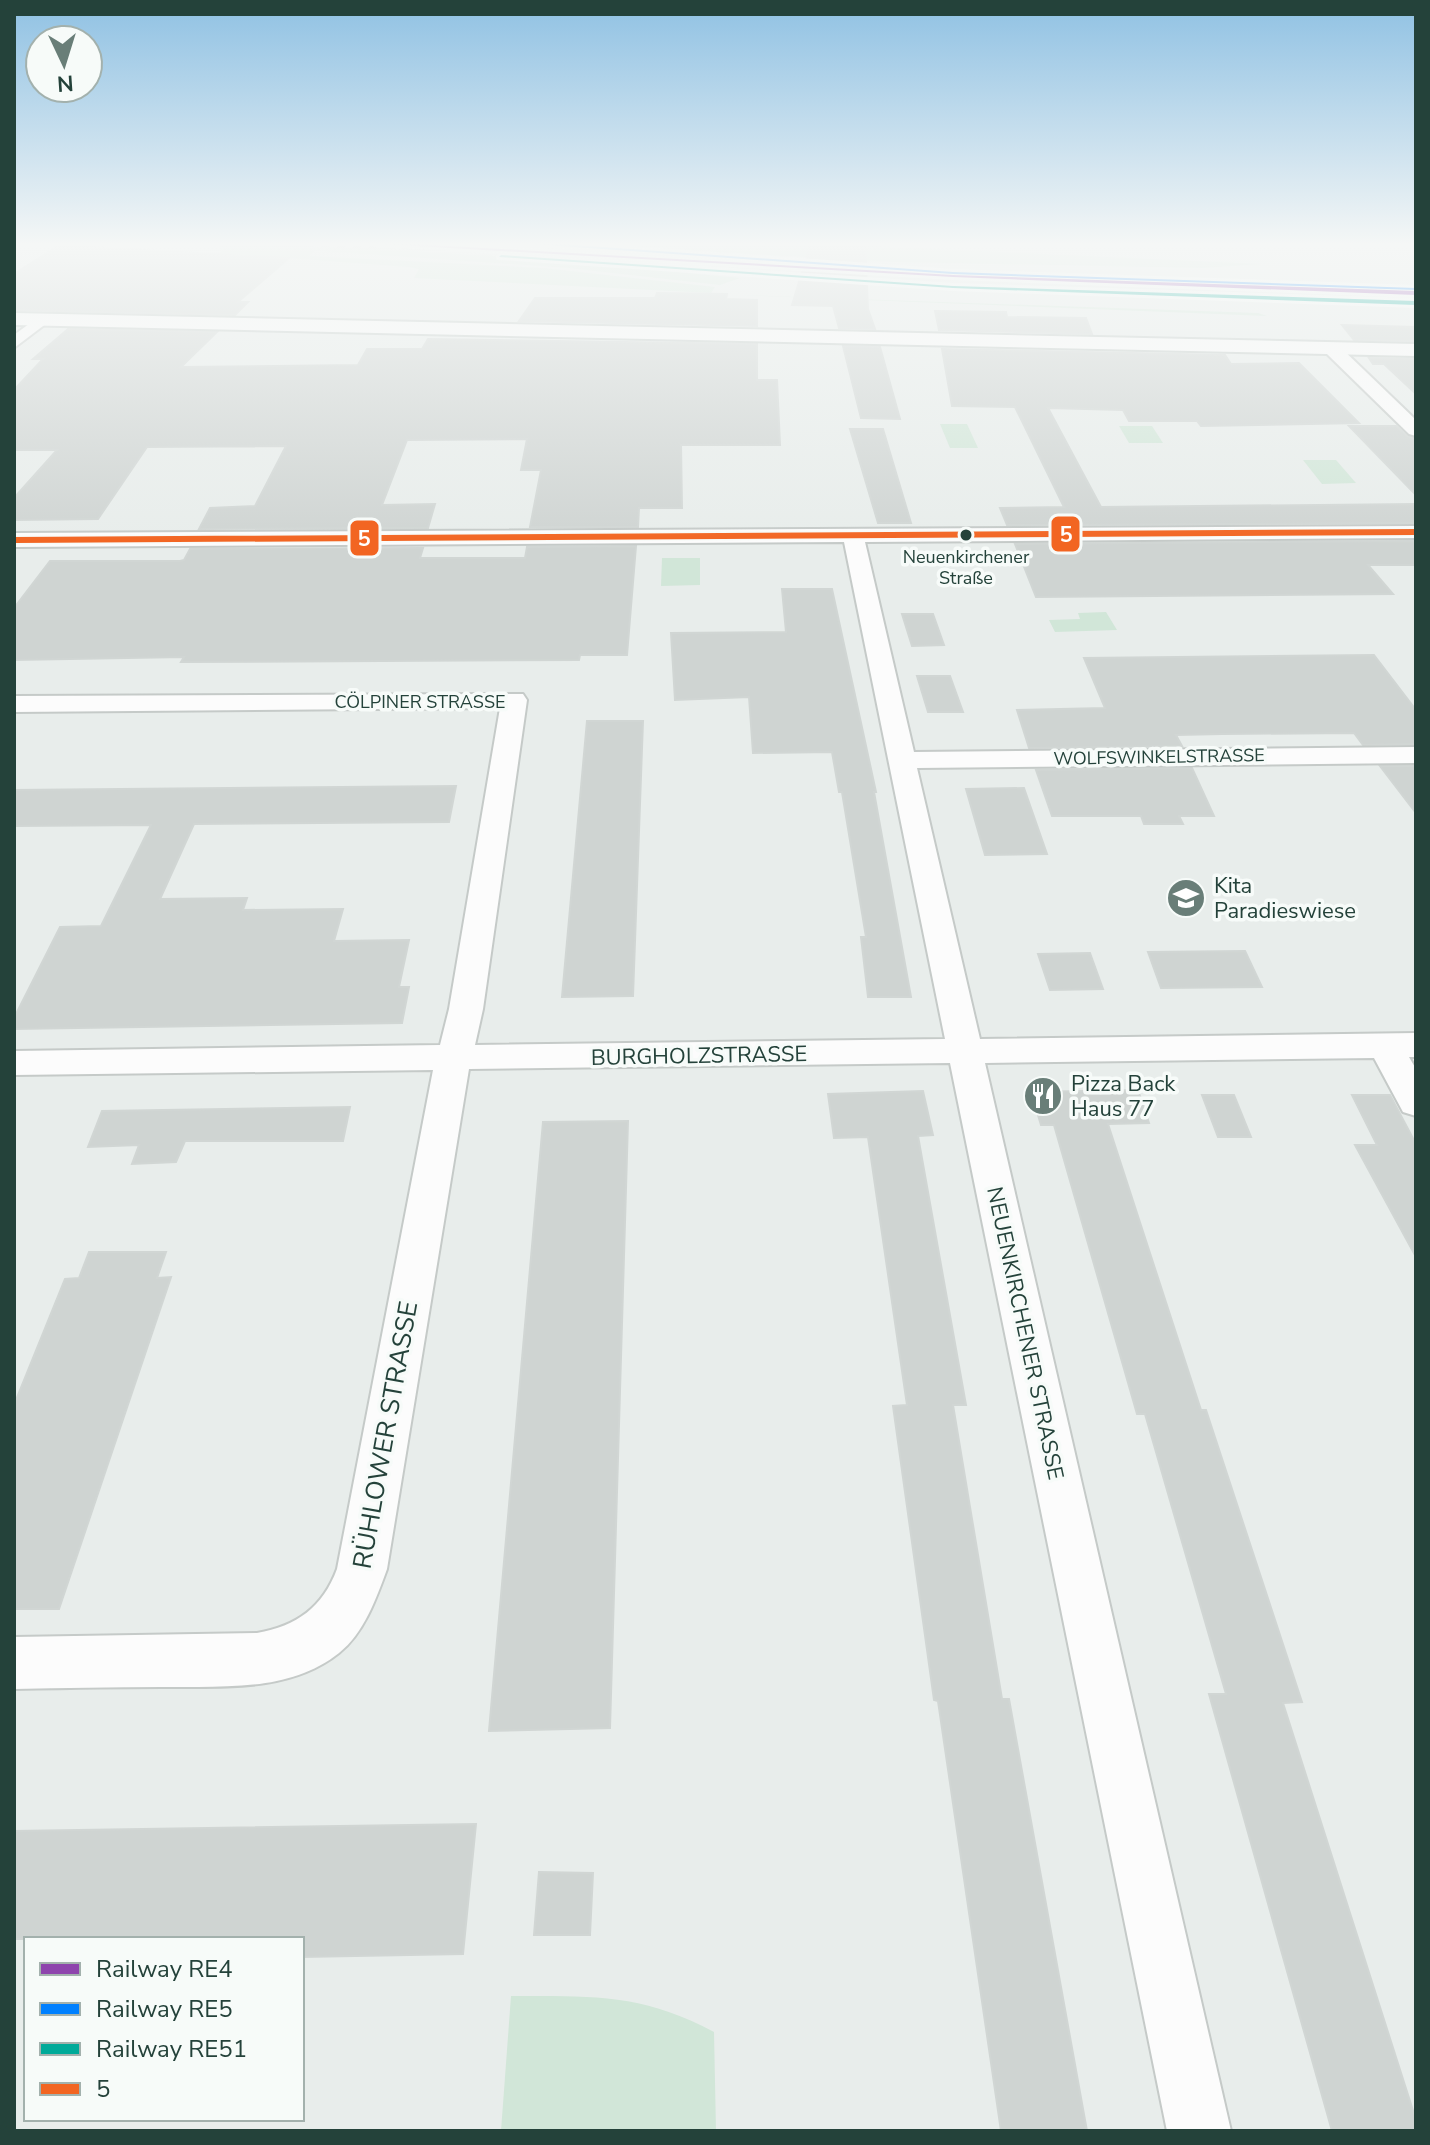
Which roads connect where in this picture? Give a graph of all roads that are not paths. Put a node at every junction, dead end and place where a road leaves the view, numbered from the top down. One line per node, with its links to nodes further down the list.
1 (1025, 342): 2 (main road)
2 (1332, 349): 3 (main road); 4 (street)
3 (1416, 350)
4 (1416, 430)
5 (1416, 532): 6 (street)
6 (853, 535): 7 (street); 10 (street, NEUENKIRCHENER STRASSE)
7 (14, 540)
8 (14, 704): 13 (street, CÖLPINER STRASSE)
9 (1416, 755): 10 (street, WOLFSWINKELSTRASSE)
10 (902, 760): 12 (street, NEUENKIRCHENER STRASSE)
11 (1400, 1045): 12 (street, BURGHOLZSTRASSE); 15 (street, BURGHOLZSTRASSE)
12 (965, 1051): 13 (street, BURGHOLZSTRASSE); 17 (street, NEUENKIRCHENER STRASSE)
13 (454, 1058): 14 (street, BURGHOLZSTRASSE); 16 (street, RÜHLOWER STRASSE)
14 (14, 1063)
15 (1416, 1103)
16 (14, 1663)
17 (1199, 2131)

